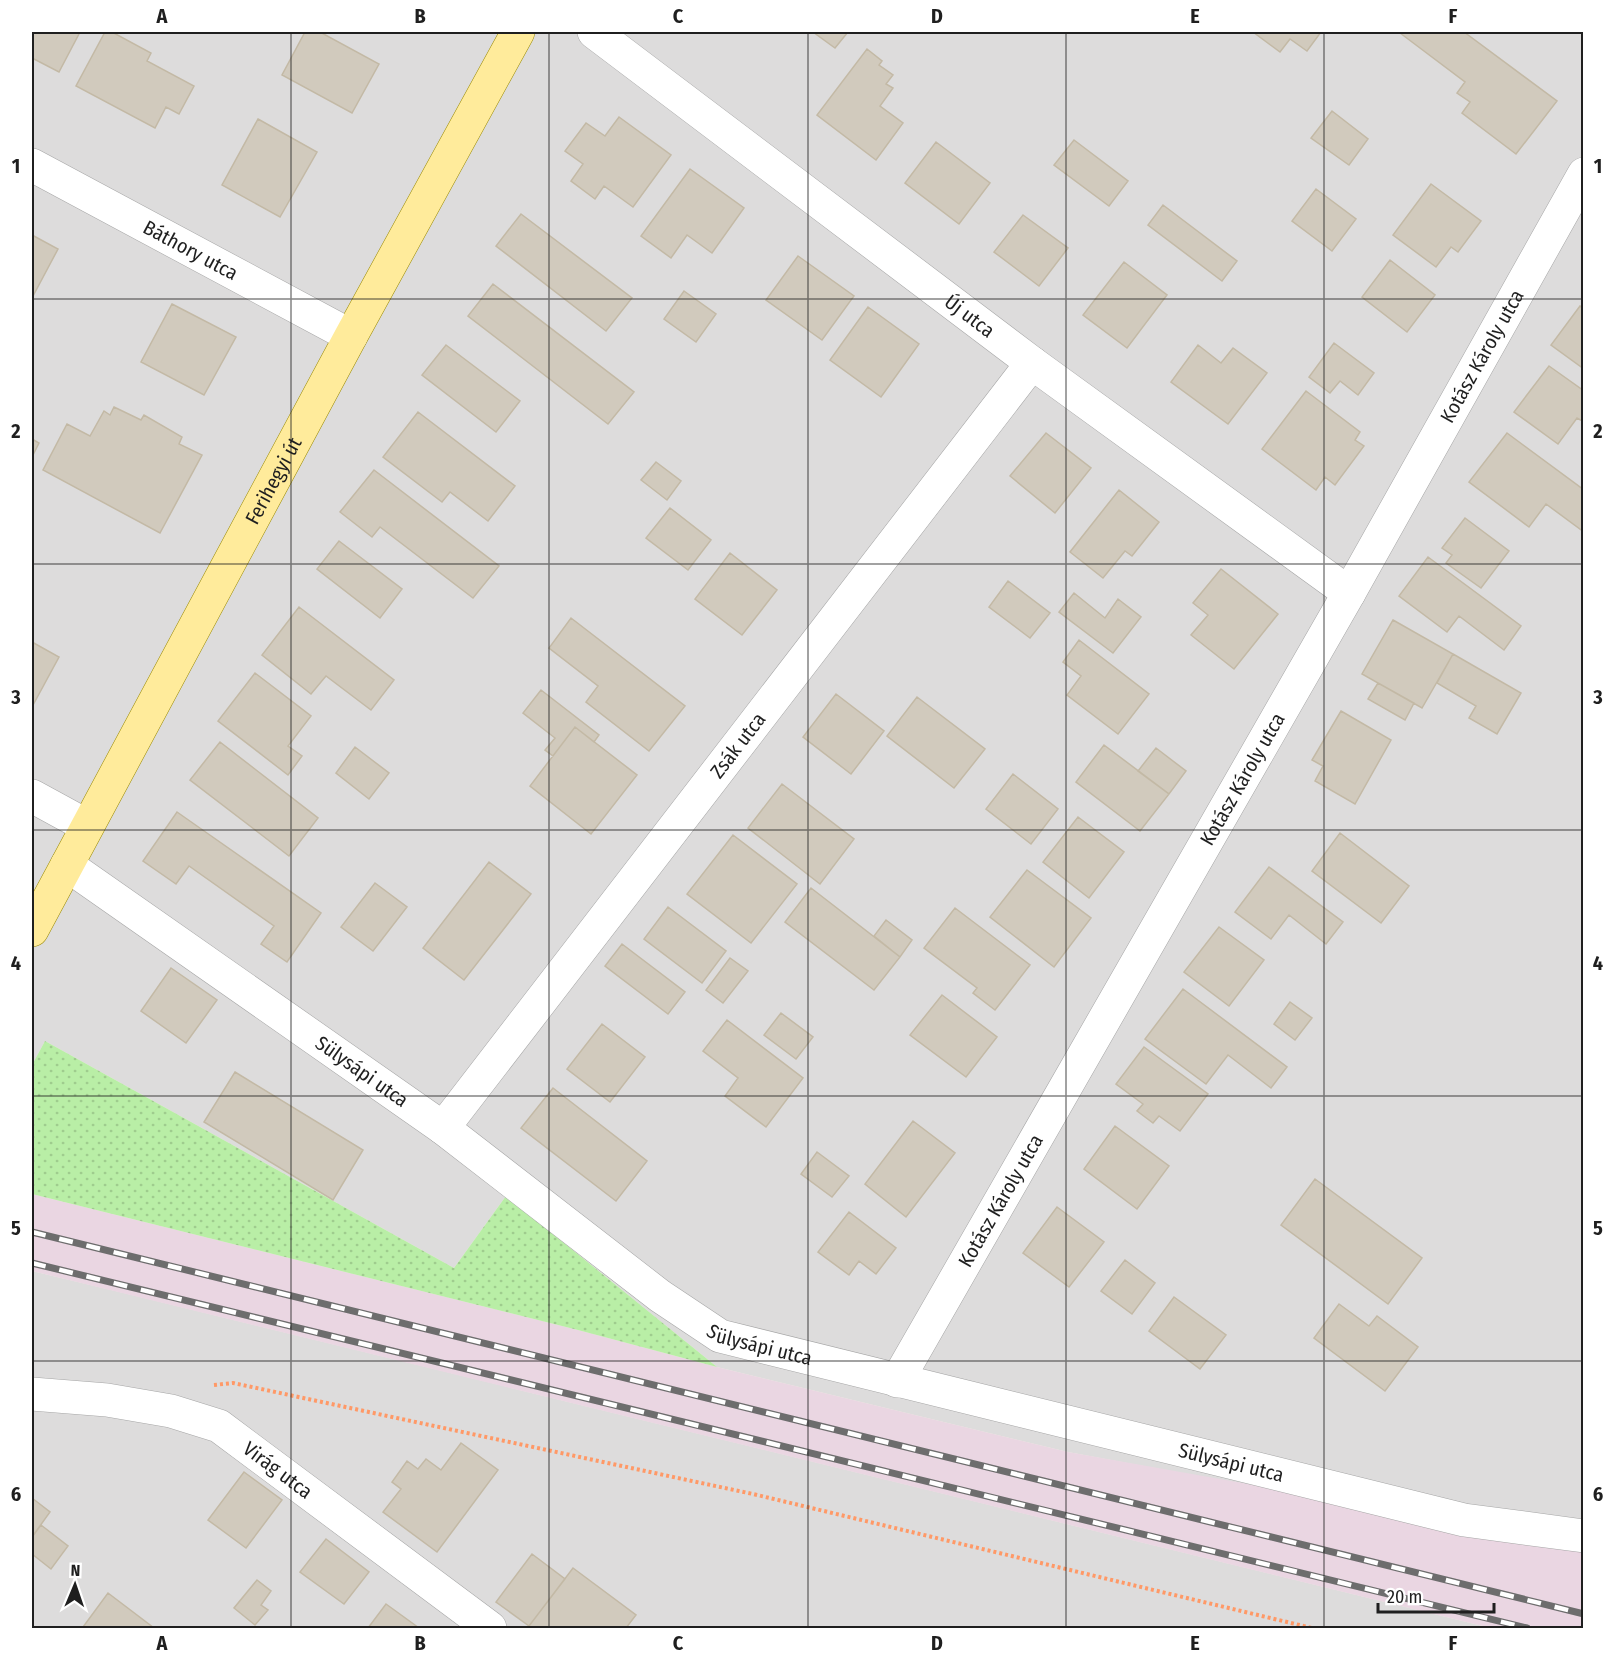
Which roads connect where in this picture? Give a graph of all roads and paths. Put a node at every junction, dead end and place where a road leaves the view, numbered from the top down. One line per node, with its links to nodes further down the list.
1 (518, 32): 5 (main road, Ferihegyi út)
2 (594, 32): 6 (street, Új utca)
3 (32, 165): 5 (street, Báthory utca)
4 (1584, 174): 7 (street, Kotász Károly utca)
5 (351, 336): 9 (main road, Ferihegyi út)
6 (1032, 363): 7 (street, Új utca); 12 (street, Zsák utca)
7 (1349, 593): 13 (street, Kotász Károly utca)
8 (32, 796): 9 (street)
9 (87, 826): 10 (main road, Ferihegyi út)
10 (67, 865): 11 (main road, Ferihegyi út); 12 (street, Sülysápi utca)
11 (32, 930)
12 (443, 1128): 13 (street, Sülysápi utca)
13 (897, 1381): 16 (street, Sülysápi utca)
14 (32, 1394): 15 (street, Virág utca)
15 (171, 1411): 17 (street, Virág utca); 18 (path)
16 (1584, 1536)
17 (490, 1629)
18 (1312, 1629)

